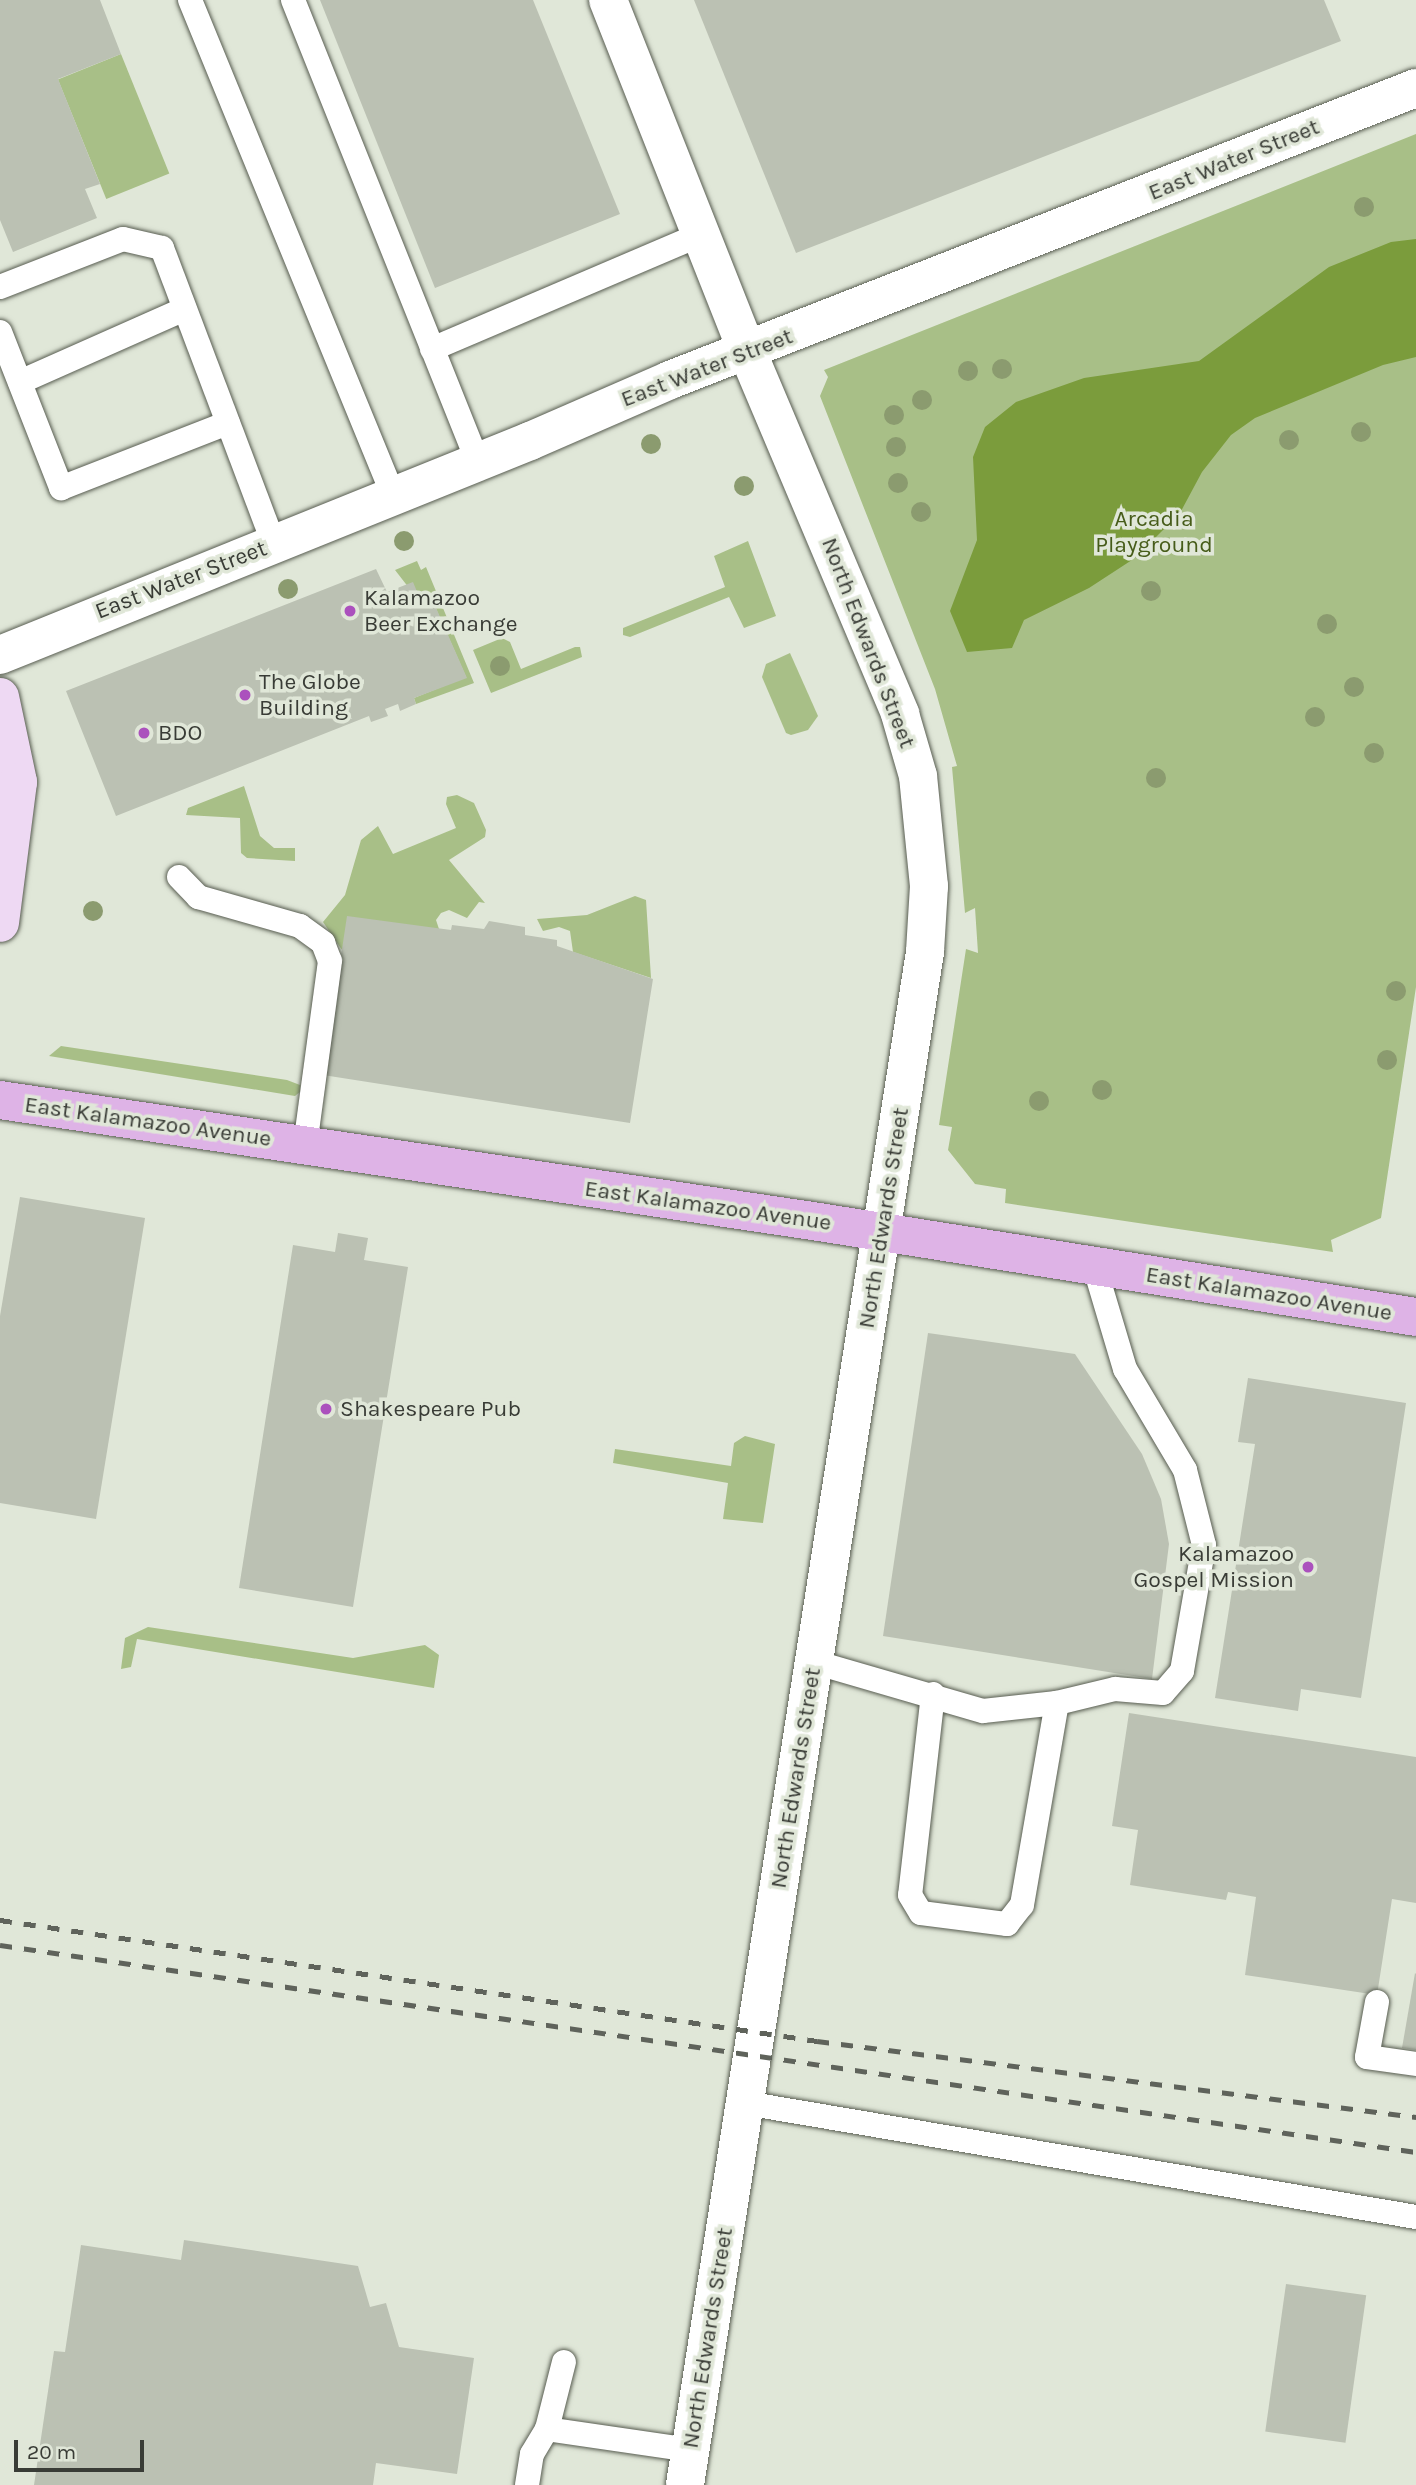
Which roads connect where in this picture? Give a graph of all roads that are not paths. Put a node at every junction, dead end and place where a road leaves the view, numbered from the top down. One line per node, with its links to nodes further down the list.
1 (190, 0): 14 (lane)
2 (293, 0): 9 (lane)
3 (608, 0): 5 (street, North Edwards Street)
4 (1416, 88): 10 (street, East Water Street)
5 (702, 234): 9 (lane); 10 (street, North Edwards Street)
6 (0, 287): 7 (lane)
7 (185, 309): 11 (lane); 12 (lane)
8 (0, 332): 11 (lane)
9 (432, 349): 13 (lane)
10 (747, 351): 13 (street, East Water Street); 22 (street, North Edwards Street)
11 (20, 382): 12 (lane)
12 (228, 423): 15 (lane)
13 (478, 462): 14 (street, East Water Street)
14 (393, 495): 15 (street, East Water Street)
15 (274, 545): 16 (street, East Water Street)
16 (0, 655)
17 (0, 696): 19 (main road)
18 (179, 877): 21 (lane)
19 (0, 923)
20 (0, 1100): 21 (main road, East Kalamazoo Avenue)
21 (305, 1145): 22 (main road, East Kalamazoo Avenue)
22 (882, 1232): 23 (main road, East Kalamazoo Avenue); 25 (street, North Edwards Street)
23 (1094, 1265): 24 (main road, East Kalamazoo Avenue); 27 (lane)
24 (1416, 1317)
25 (814, 1662): 26 (lane); 30 (street, North Edwards Street)
26 (933, 1694): 27 (lane); 27 (lane)
27 (1056, 1703)
28 (1377, 2001): 29 (lane)
29 (1416, 2064)
30 (745, 2103): 31 (lane); 34 (street, North Edwards Street)
31 (1416, 2217)
32 (564, 2362): 33 (lane)
33 (548, 2429): 34 (lane); 35 (lane)
34 (688, 2468)
35 (527, 2485)

